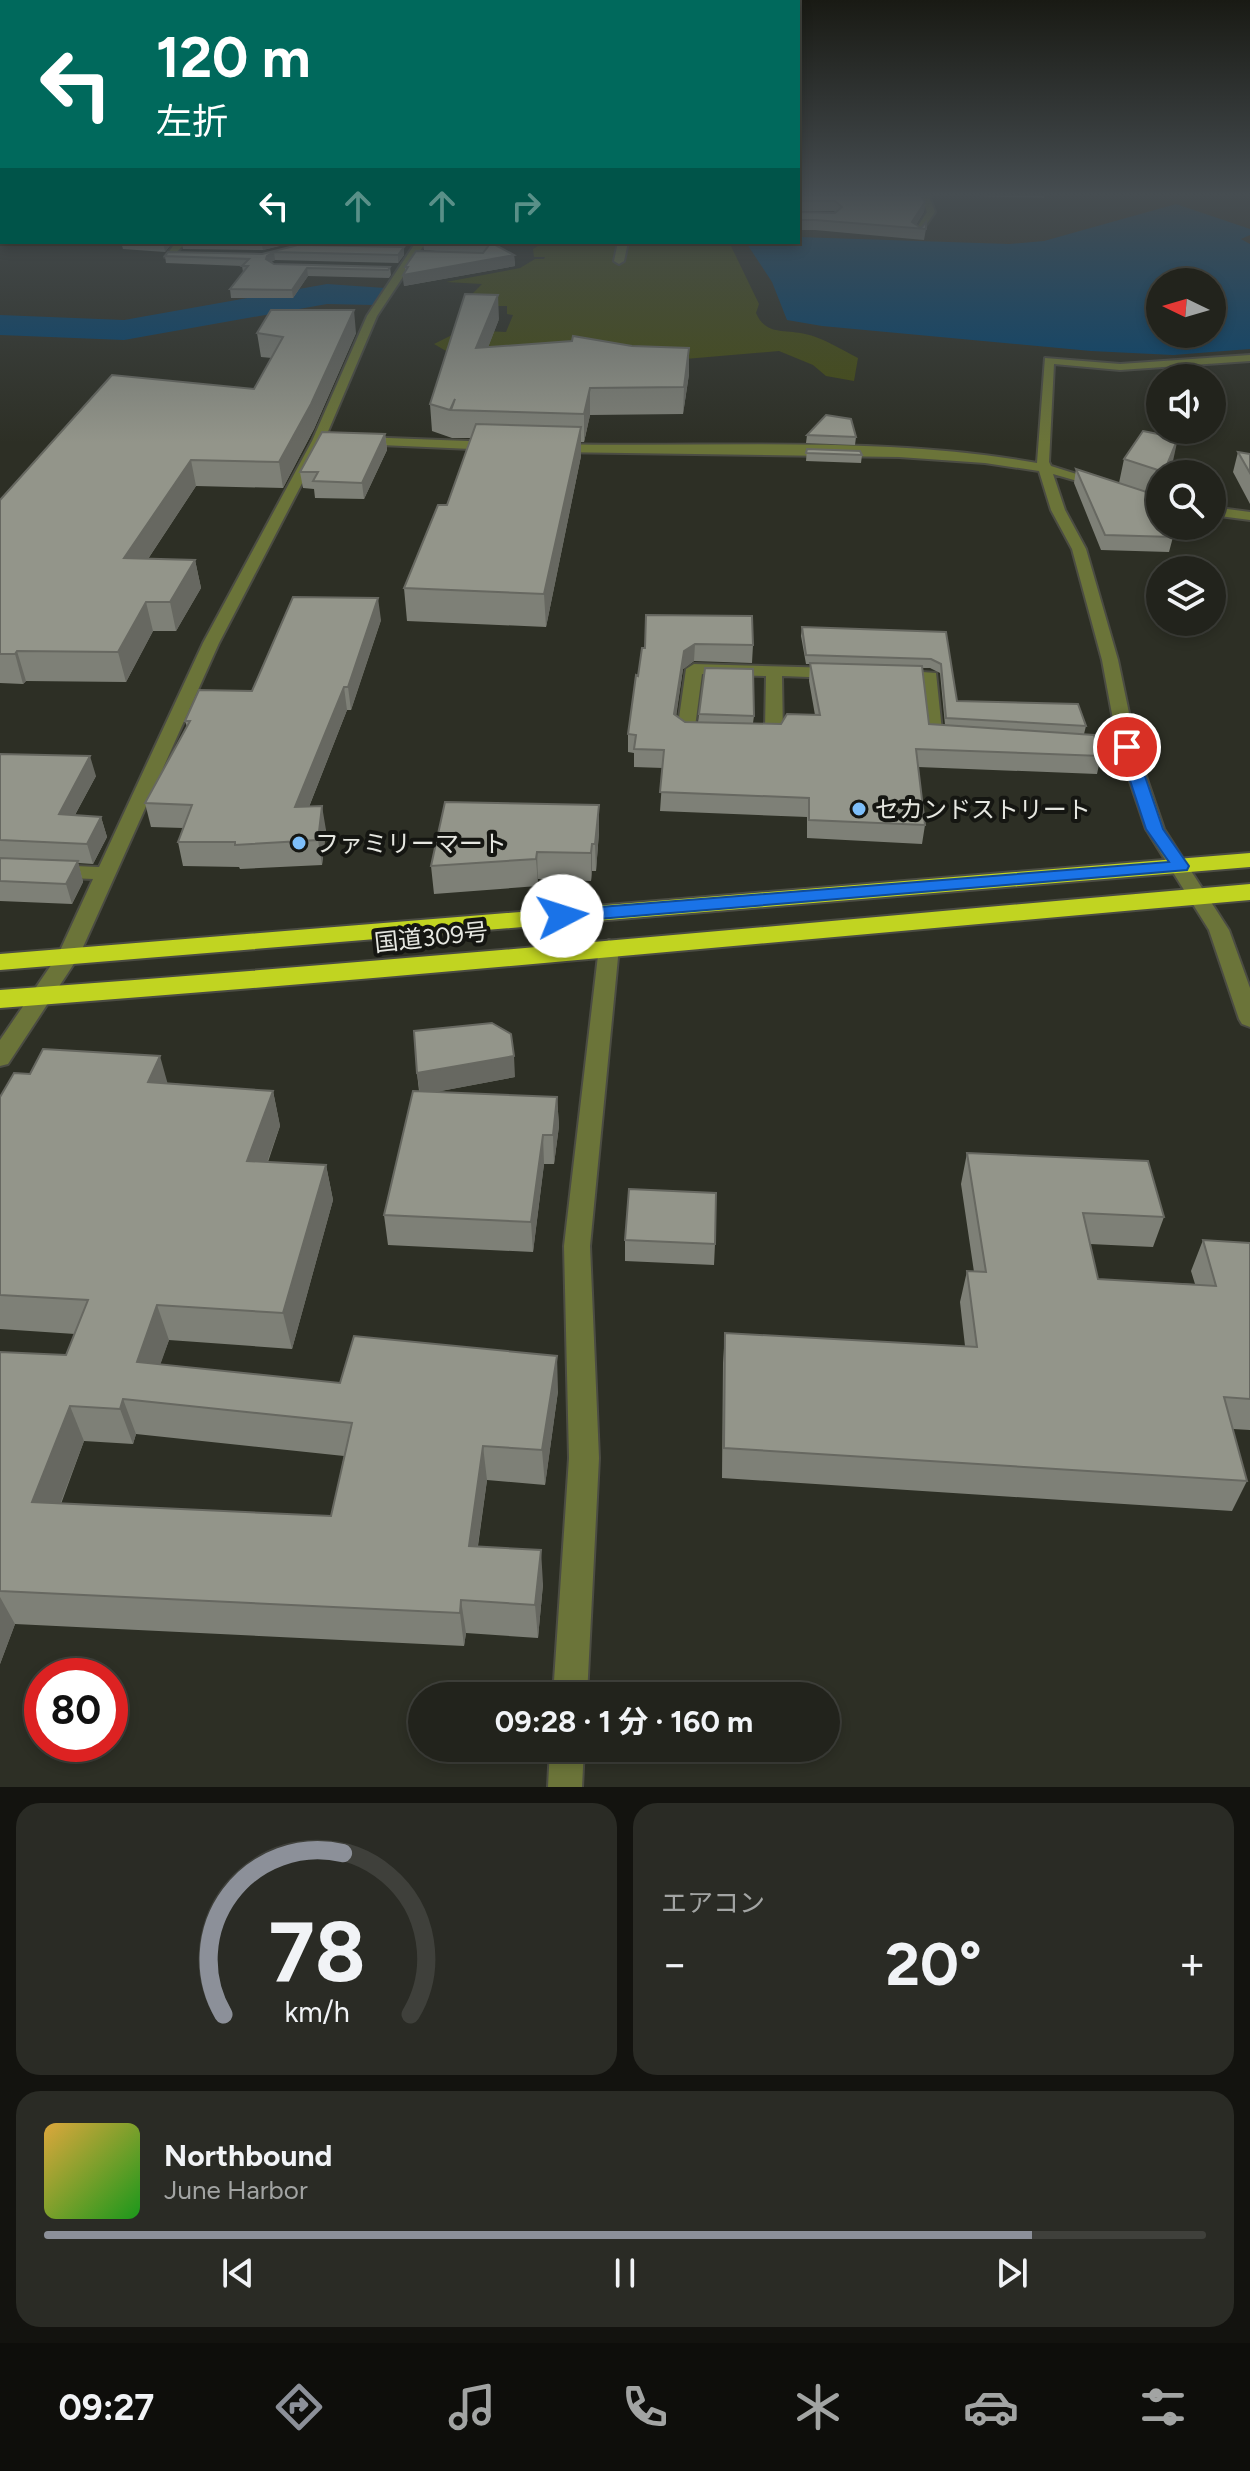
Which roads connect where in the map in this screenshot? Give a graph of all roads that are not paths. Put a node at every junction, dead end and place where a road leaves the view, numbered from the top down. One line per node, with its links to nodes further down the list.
1 (396, 276): 3 (street)
2 (1250, 358): 6 (street)
3 (330, 441): 4 (street); 21 (street)
4 (508, 446)
5 (539, 447): 6 (street)
6 (1046, 469): 7 (street); 17 (street)
7 (1115, 489)
8 (1226, 513): 9 (street)
9 (1250, 516)
10 (774, 672): 11 (street); 13 (street); 14 (street)
11 (852, 674)
12 (883, 675): 15 (street)
13 (715, 733)
14 (744, 734)
15 (964, 738)
16 (1053, 743): 17 (street)
17 (1127, 747): 19 (street)
18 (1250, 860): 19 (highway, 国道309号)
19 (1181, 866): 23 (street); 25 (highway, 国道309号)
20 (0, 869): 21 (street)
21 (106, 873): 25 (street)
22 (1250, 892): 23 (highway, 国道309号)
23 (1199, 896): 24 (highway, 国道309号); 29 (street)
24 (609, 947): 27 (highway, 国道309号); 31 (street)
25 (68, 956): 26 (highway, 国道309号); 27 (street)
26 (0, 962)
27 (40, 996): 28 (highway, 国道309号); 30 (street)
28 (0, 999)
29 (1250, 1019)
30 (0, 1058)
31 (571, 1682)
32 (566, 1762): 33 (street)
33 (565, 1787)

